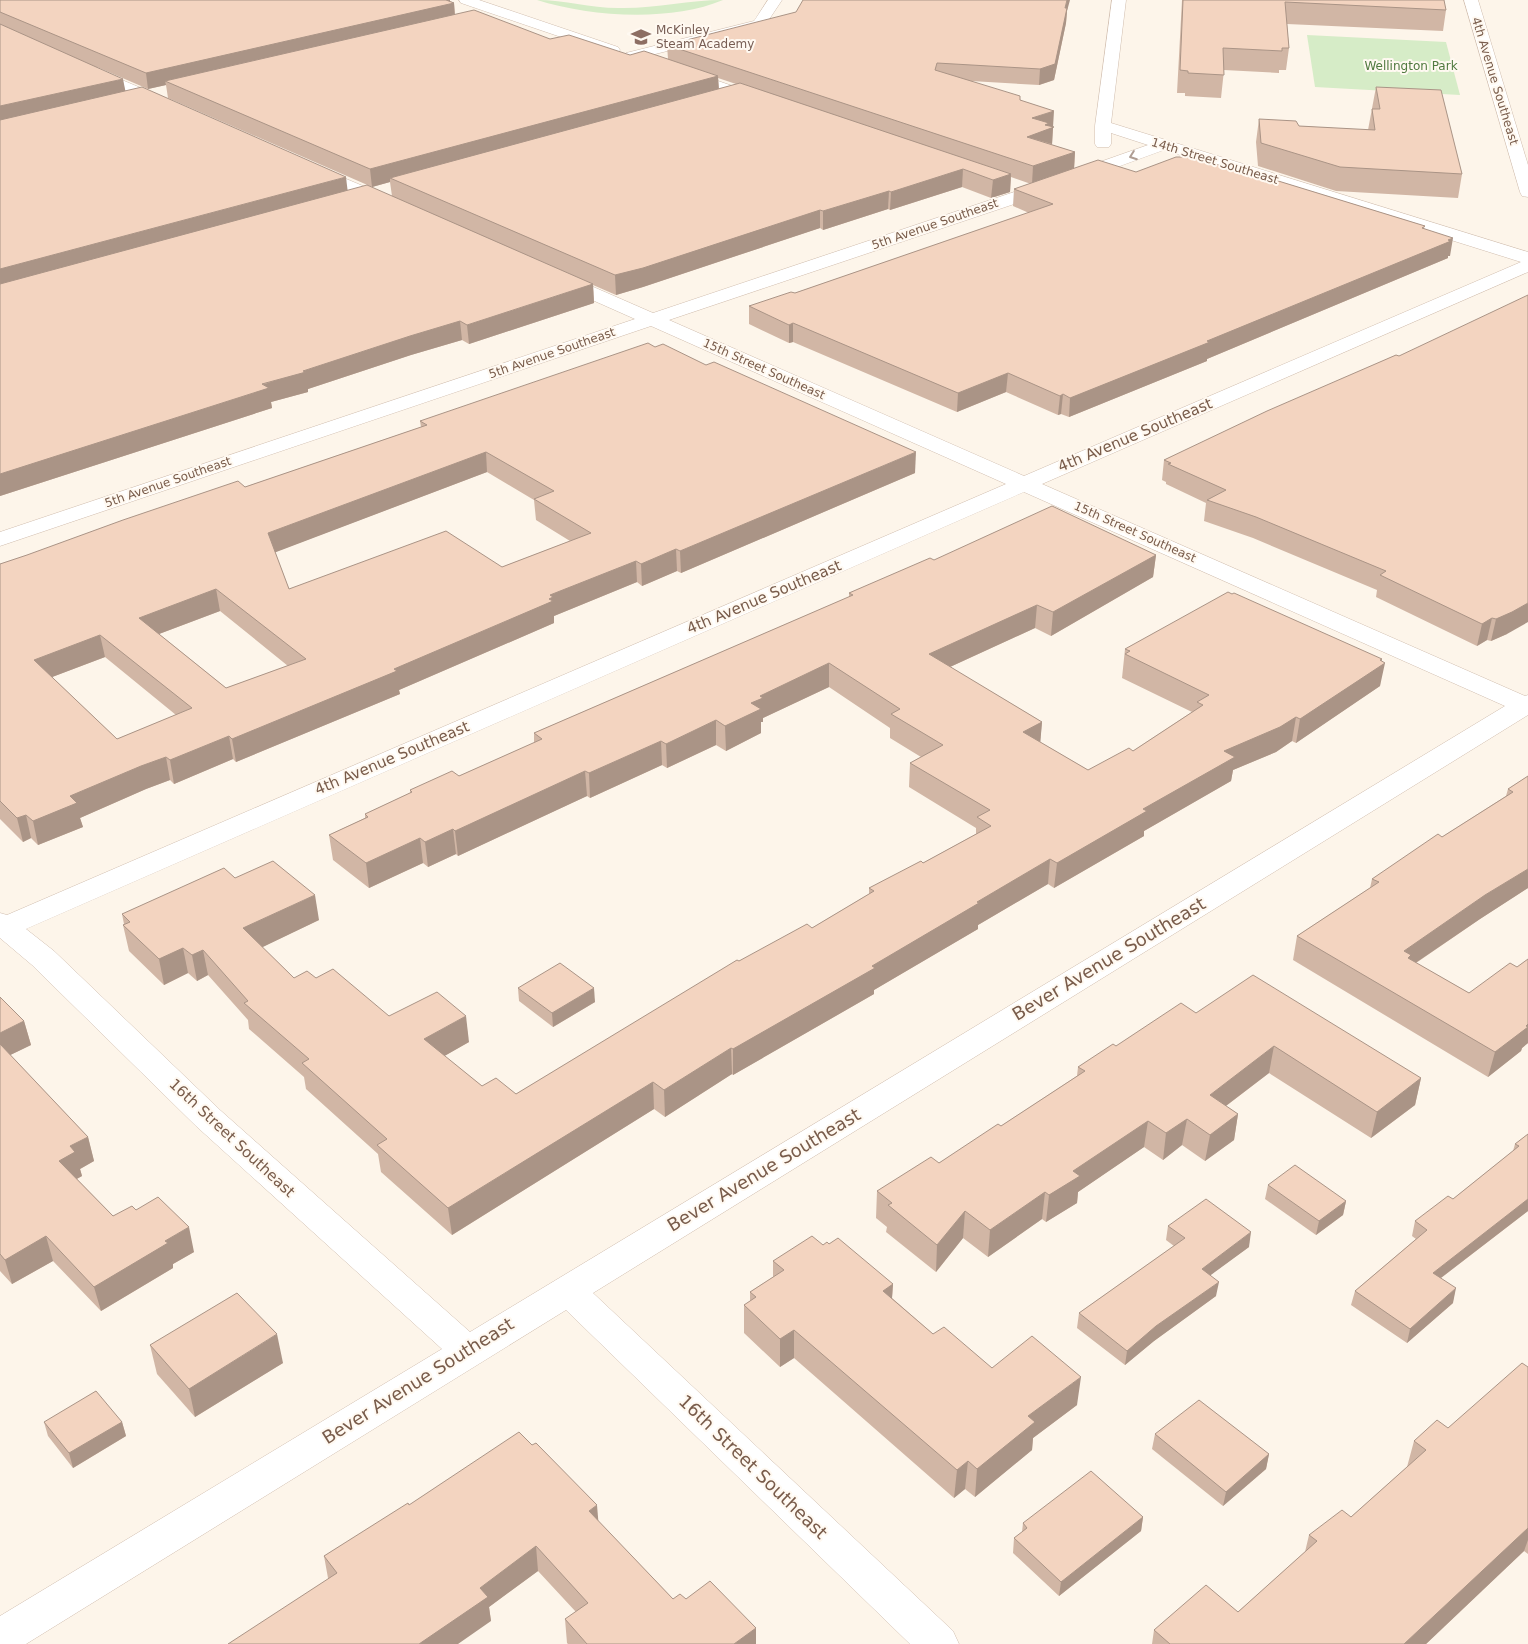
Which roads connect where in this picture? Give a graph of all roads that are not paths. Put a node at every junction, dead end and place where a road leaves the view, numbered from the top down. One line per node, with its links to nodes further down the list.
1 (466, 0): 5 (street)
2 (775, 0): 7 (street)
3 (1119, 0): 16 (street)
4 (1471, 0): 23 (street, 4th Avenue Southeast)
5 (505, 13): 6 (street); 7 (street)
6 (477, 20)
7 (632, 56): 10 (street)
8 (78, 66): 11 (street)
9 (176, 90): 11 (street)
10 (742, 93): 13 (street); 14 (street)
11 (148, 96): 12 (street); 15 (street)
12 (129, 100)
13 (712, 101)
14 (771, 103)
15 (182, 111)
16 (1103, 126): 17 (street, 14th Street Southeast); 19 (street)
17 (1163, 145): 19 (street, 5th Avenue Southeast, one-way to 19); 27 (street, 14th Street Southeast)
18 (297, 162): 24 (street)
19 (1103, 168): 22 (street, 5th Avenue Southeast)
20 (1010, 184): 22 (street)
21 (392, 188): 24 (street)
22 (1032, 192): 30 (street, 5th Avenue Southeast)
23 (1528, 192)
24 (370, 194): 25 (street); 26 (street)
25 (348, 200)
26 (407, 211)
27 (1528, 258)
28 (1528, 265): 31 (street, 4th Avenue Southeast)
29 (544, 272): 30 (street, 15th Street Southeast)
30 (651, 320): 31 (street, 15th Street Southeast); 32 (street, 5th Avenue Southeast)
31 (1024, 484): 33 (street, 15th Street Southeast); 34 (street, 4th Avenue Southeast)
32 (0, 539)
33 (1527, 705): 35 (street, Bever Avenue Southeast)
34 (2, 926): 36 (street, 16th Street Southeast)
35 (568, 1290): 36 (street, Bever Avenue Southeast); 38 (street, 16th Street Southeast)
36 (468, 1351): 37 (street, Bever Avenue Southeast)
37 (0, 1638)
38 (938, 1644)

